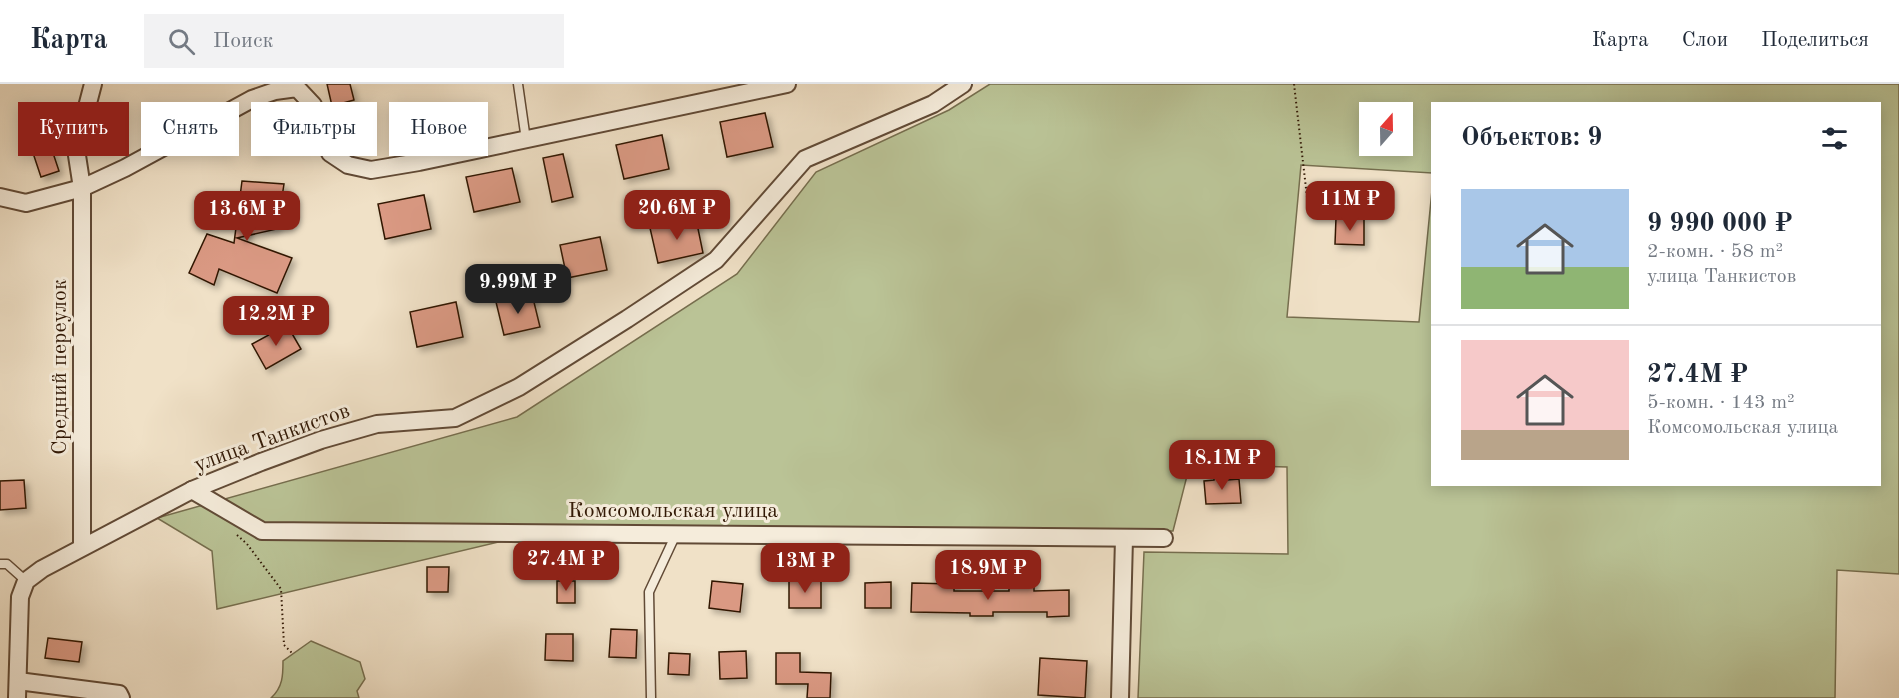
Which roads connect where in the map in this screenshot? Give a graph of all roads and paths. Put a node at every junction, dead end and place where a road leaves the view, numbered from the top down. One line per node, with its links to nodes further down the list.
1 (93, 84): 7 (street, Средний переулок)
2 (518, 84): 6 (lane)
3 (786, 84): 6 (street)
4 (963, 84): 10 (street, улица Танкистов)
5 (1294, 84): 8 (path)
6 (526, 140): 7 (street)
7 (82, 188): 9 (street); 15 (street, Средний переулок)
8 (1306, 197)
9 (0, 198)
10 (192, 490): 12 (street, Комсомольская улица); 15 (street, улица Танкистов)
11 (234, 533): 18 (path)
12 (676, 534): 13 (street, Комсомольская улица); 21 (lane)
13 (1124, 538): 14 (street, Комсомольская улица); 22 (street)
14 (1164, 538)
15 (82, 547): 17 (street, улица Танкистов)
16 (0, 564): 17 (lane)
17 (26, 581): 19 (street)
18 (293, 654)
19 (17, 690): 20 (street)
20 (121, 698)
21 (651, 698)
22 (1120, 698)

